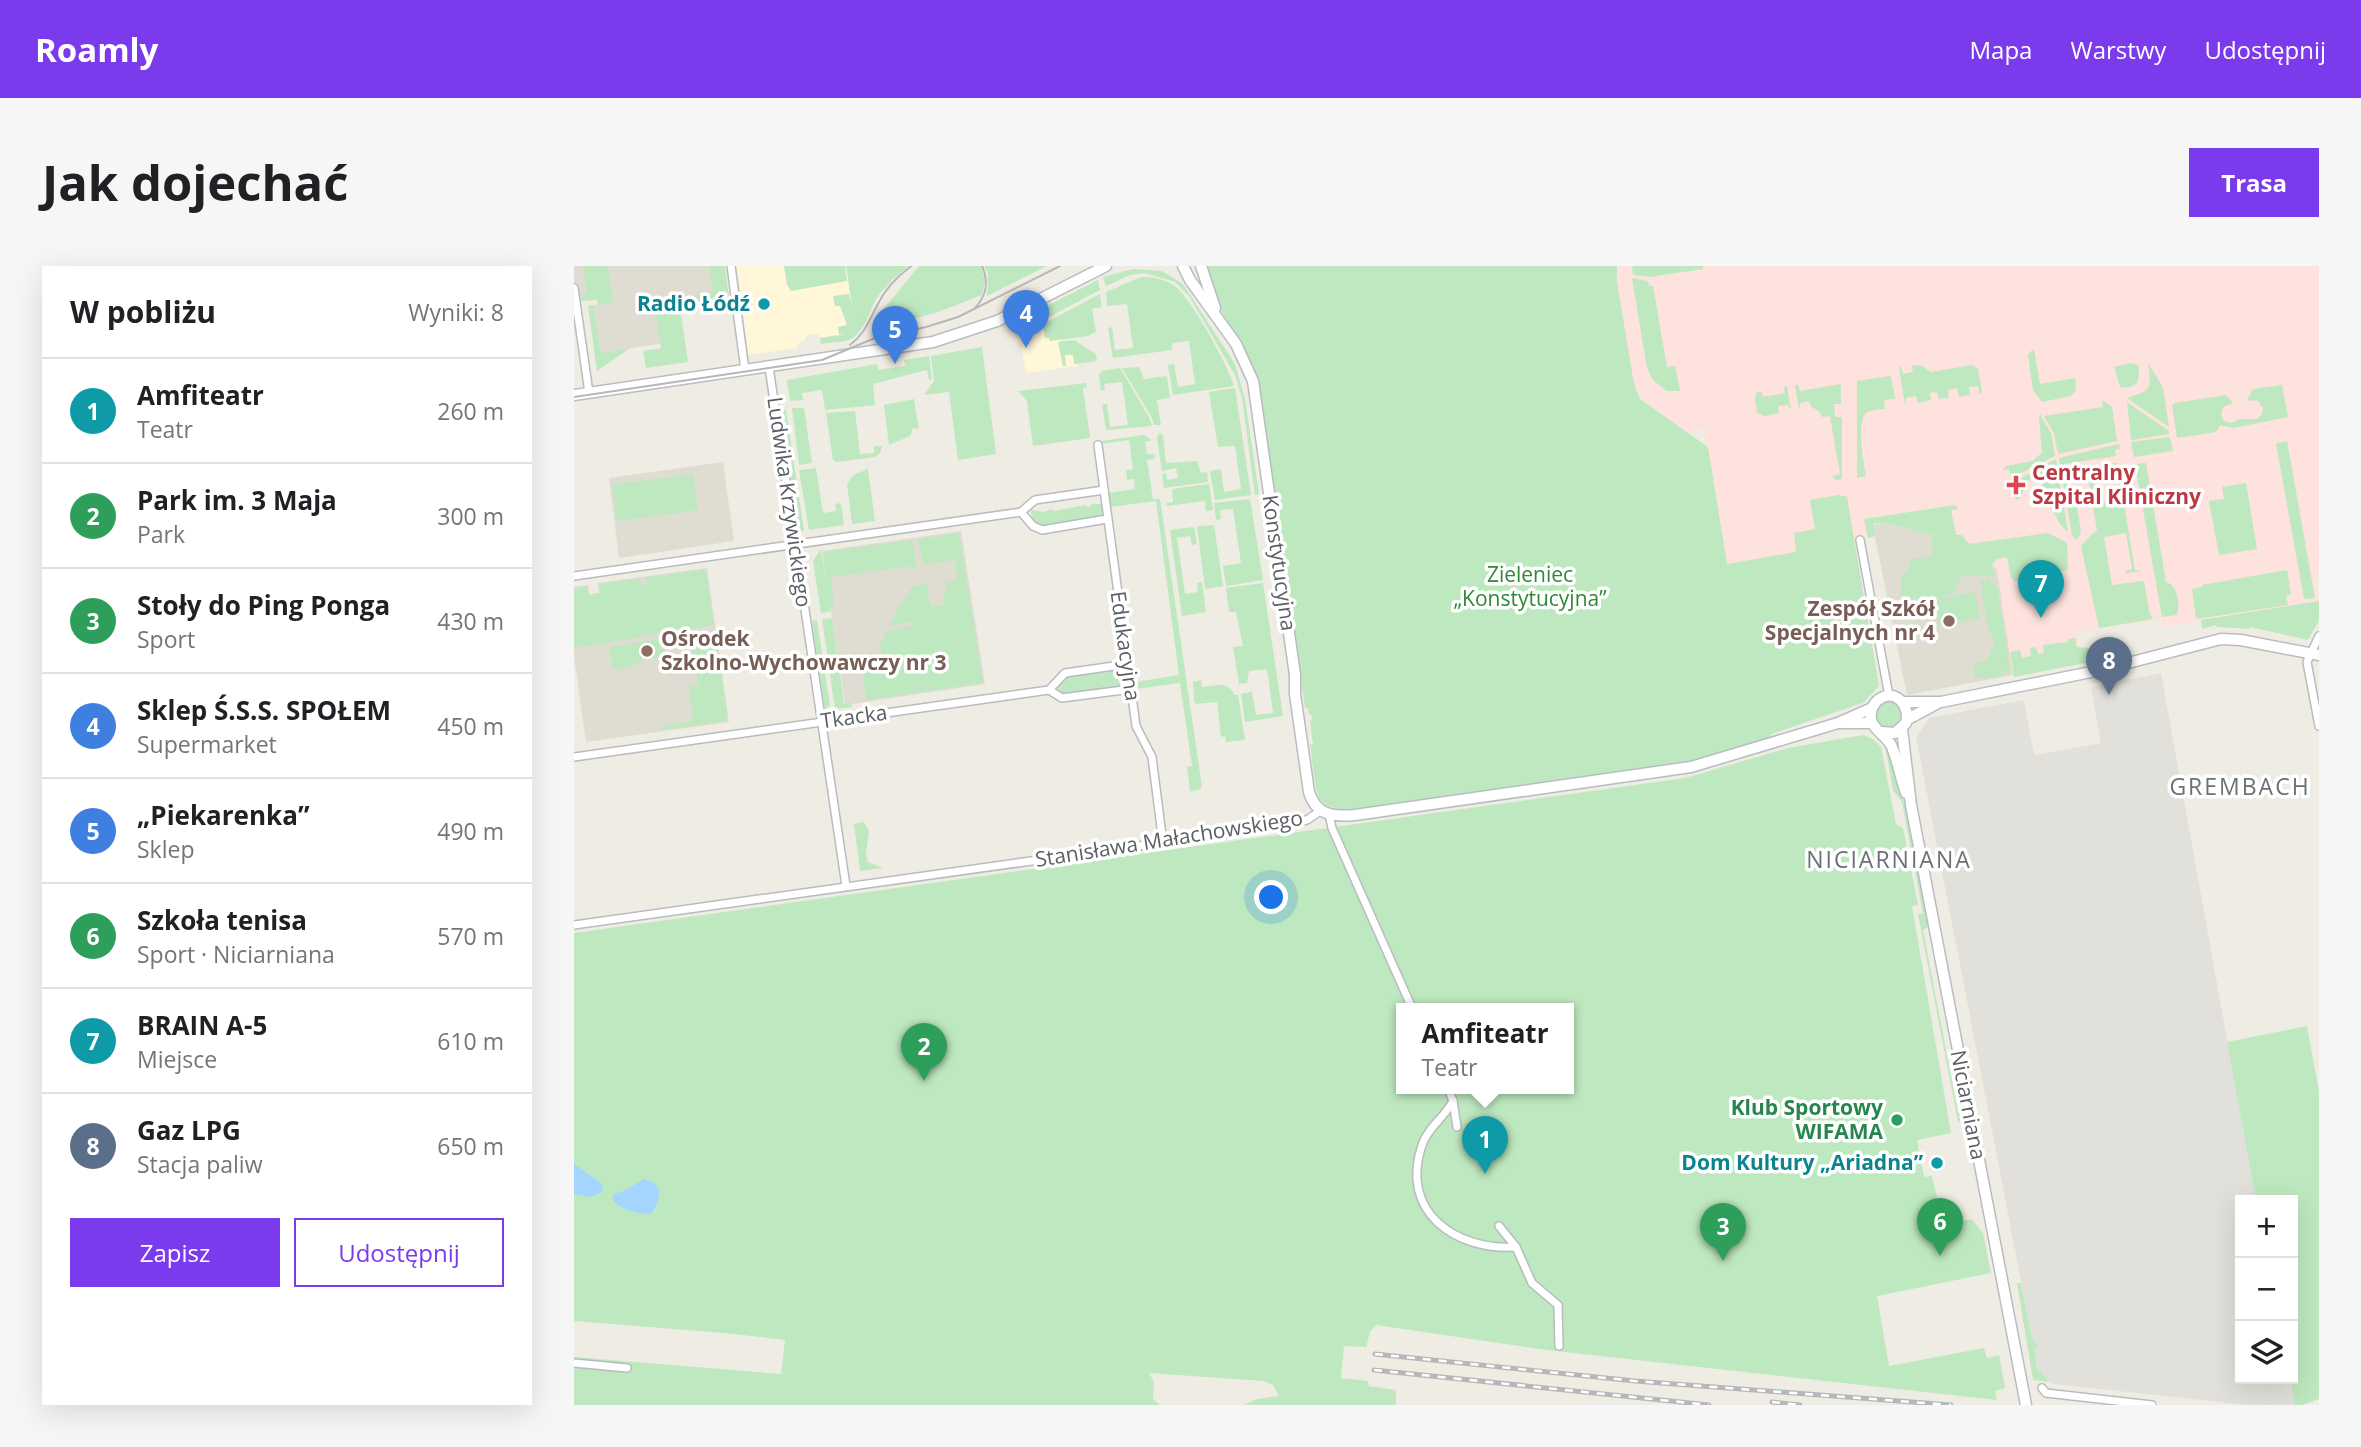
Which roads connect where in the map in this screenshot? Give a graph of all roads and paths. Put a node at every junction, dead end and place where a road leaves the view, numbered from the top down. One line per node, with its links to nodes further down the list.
1 (731, 266): 8 (street)
2 (1106, 266): 7 (street)
3 (1183, 266): 6 (street, Konstytucyjna)
4 (1201, 266): 6 (street, Konstytucyjna)
5 (574, 288): 9 (street)
6 (1220, 320): 35 (street, Konstytucyjna)
7 (769, 367): 8 (street); 16 (street, Ludwika Krzywickiego)
8 (746, 370): 9 (street)
9 (589, 393): 10 (street)
10 (574, 395)
11 (1098, 445): 12 (street, Edukacyjna)
12 (1104, 490): 13 (street); 14 (street, Edukacyjna)
13 (1021, 512): 14 (street); 16 (street)
14 (1107, 519): 20 (street, Edukacyjna)
15 (1860, 540): 23 (street)
16 (796, 544): 17 (street); 27 (street, Ludwika Krzywickiego)
17 (574, 576)
18 (2319, 636): 19 (street)
19 (2314, 654): 25 (street); 31 (street)
20 (1128, 664): 21 (street, Edukacyjna); 22 (street)
21 (1131, 689): 22 (street, Tkacka); 36 (street, Edukacyjna)
22 (1049, 690): 27 (street, Tkacka)
23 (1889, 696): 24 (street); 26 (street)
24 (1903, 702): 25 (street); 30 (street)
25 (1941, 702): 30 (street)
26 (1872, 708): 28 (street, Stanisława Małachowskiego); 29 (street)
27 (822, 721): 33 (street, Tkacka); 37 (street, Ludwika Krzywickiego)
28 (1839, 723): 29 (street, Stanisława Małachowskiego); 35 (street, Stanisława Małachowskiego)
29 (1872, 723): 32 (street)
30 (1905, 724): 32 (street); 34 (street, Niciarniana)
31 (2319, 726)
32 (1882, 732): 34 (street, Niciarniana)
33 (574, 757)
34 (1911, 805): 49 (street, Niciarniana)
35 (1324, 812): 36 (street, Stanisława Małachowskiego); 39 (street)
36 (1163, 843): 37 (street, Stanisława Małachowskiego)
37 (846, 886): 38 (street, Stanisława Małachowskiego)
38 (574, 925)
39 (1410, 1003)
40 (1450, 1094): 41 (street)
41 (1453, 1101): 42 (street); 44 (street)
42 (1457, 1127)
43 (1499, 1226): 44 (street)
44 (1516, 1247): 45 (street)
45 (1559, 1346)
46 (574, 1363): 47 (street)
47 (627, 1368)
48 (2042, 1388): 50 (street)
49 (2026, 1405)
50 (2152, 1405)

